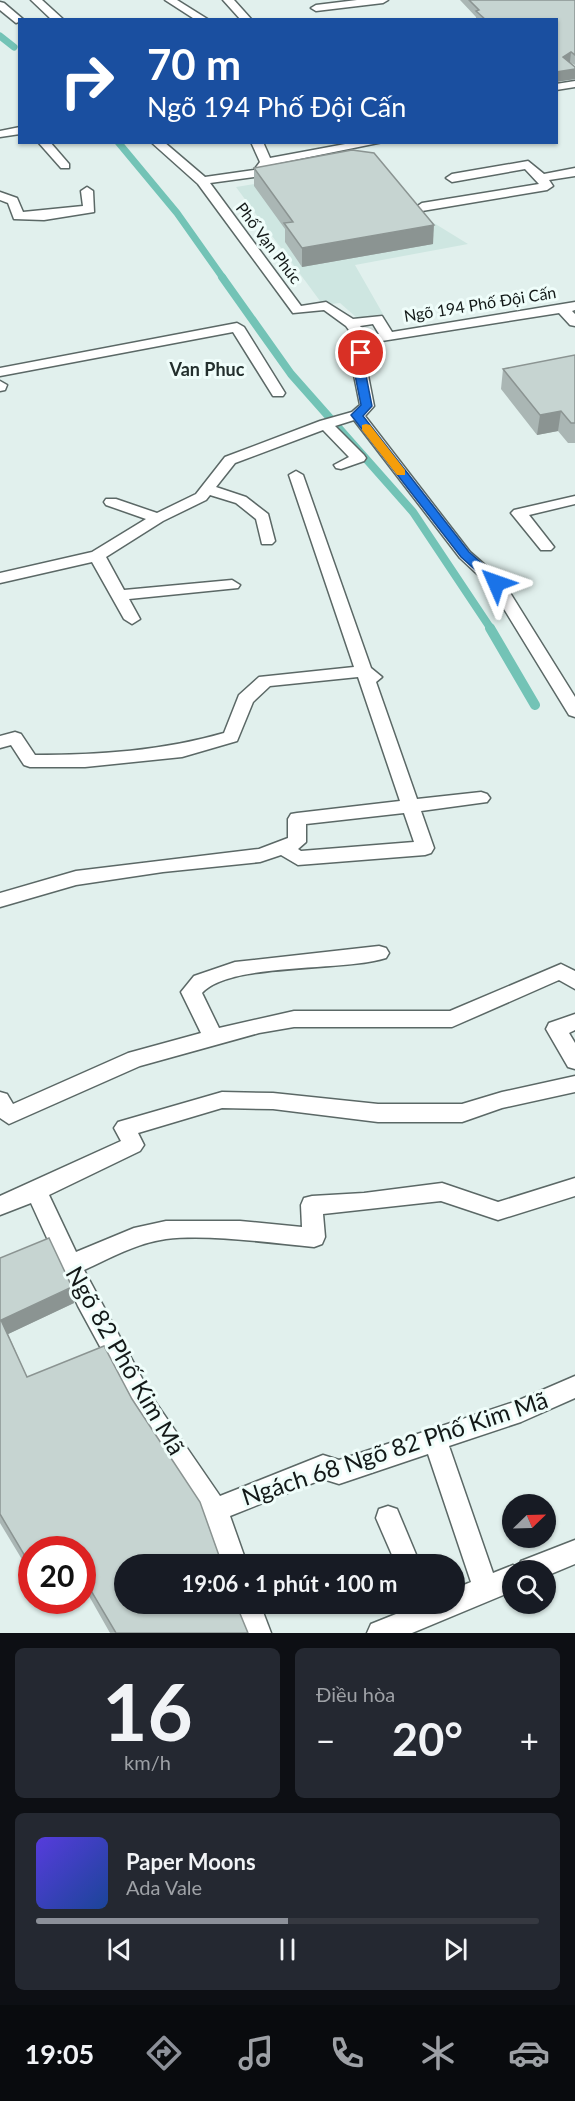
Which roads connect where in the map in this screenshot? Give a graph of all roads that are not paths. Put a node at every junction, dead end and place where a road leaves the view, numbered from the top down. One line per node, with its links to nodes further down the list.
1 (36, 0): 8 (lane)
2 (170, 0): 9 (lane)
3 (228, 0): 10 (lane)
4 (383, 0): 7 (lane)
5 (17, 2): 6 (lane)
6 (1, 5): 11 (lane)
7 (316, 8)
8 (57, 18)
9 (201, 18)
10 (245, 18)
11 (18, 19)
12 (575, 84): 13 (lane)
13 (558, 87)
14 (18, 130): 15 (lane)
15 (0, 134)
16 (45, 144): 21 (lane)
17 (158, 144): 25 (lane, Phố Vạn Phúc)
18 (258, 144): 20 (lane)
19 (367, 144): 20 (lane)
20 (266, 162): 25 (lane)
21 (65, 166)
22 (575, 172): 24 (lane)
23 (452, 178): 24 (lane)
24 (541, 178): 28 (lane)
25 (202, 181): 31 (lane, Phố Vạn Phúc)
26 (87, 190): 27 (lane)
27 (0, 196)
28 (422, 207)
29 (568, 307): 30 (lane); 32 (lane, Ngõ 194 Phố Đội Cấn)
30 (575, 322)
31 (351, 323): 32 (lane); 33 (lane, Phố Vạn Phúc)
32 (387, 335): 33 (lane, Ngõ 194 Phố Đội Cấn)
33 (363, 340): 36 (lane)
34 (0, 372): 35 (lane)
35 (278, 393)
36 (357, 415): 37 (lane); 53 (lane)
37 (325, 424): 38 (lane); 40 (lane)
38 (341, 465)
39 (296, 475): 51 (lane)
40 (207, 489): 43 (lane); 44 (lane)
41 (575, 500): 45 (lane)
42 (111, 502): 43 (lane)
43 (158, 518): 46 (lane)
44 (267, 541)
45 (546, 547)
46 (97, 556): 47 (lane); 49 (lane)
47 (0, 578)
48 (232, 585): 49 (lane)
49 (119, 595): 50 (lane)
50 (132, 619)
51 (364, 671): 52 (lane); 54 (lane); 56 (lane)
52 (380, 681)
53 (575, 711)
54 (0, 742)
55 (481, 798): 56 (lane)
56 (411, 806): 57 (lane); 57 (lane)
57 (284, 847): 58 (lane)
58 (0, 900)
59 (379, 953): 62 (lane)
60 (575, 981): 62 (lane)
61 (575, 1022): 63 (lane)
62 (214, 1038): 65 (lane)
63 (575, 1061)
64 (575, 1084): 67 (lane)
65 (0, 1100)
66 (575, 1187): 69 (lane)
67 (36, 1191): 68 (lane); 69 (lane, Ngõ 82 Phố Kim Mã)
68 (0, 1206)
69 (70, 1266): 72 (lane, Ngõ 82 Phố Kim Mã)
70 (575, 1387): 71 (lane, Ngách 68 Ngõ 82 Phố Kim Mã)
71 (435, 1440): 72 (lane, Ngách 68 Ngõ 82 Phố Kim Mã); 79 (lane)
72 (215, 1510): 75 (lane, Ngõ 82 Phố Kim Mã)
73 (388, 1518): 76 (lane)
74 (575, 1552): 77 (lane)
75 (230, 1554)
76 (404, 1554)
77 (555, 1560)
78 (502, 1582): 79 (lane)
79 (486, 1589): 80 (lane)
80 (465, 1597)
81 (251, 1614): 83 (lane)
82 (422, 1614): 84 (lane)
83 (258, 1633)
84 (380, 1633)

